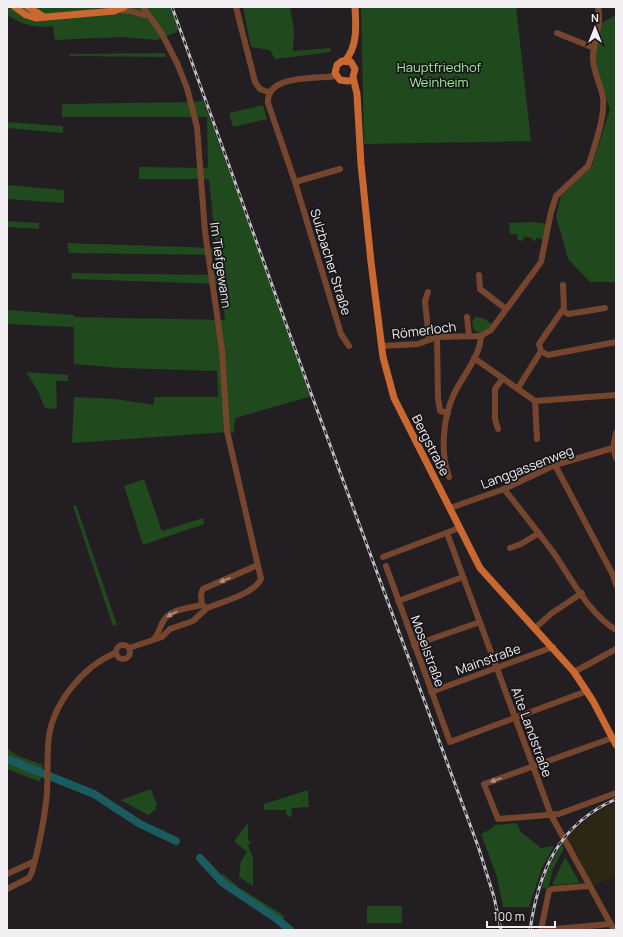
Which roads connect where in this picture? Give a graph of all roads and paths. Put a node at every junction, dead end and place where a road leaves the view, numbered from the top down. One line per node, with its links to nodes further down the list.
1 (15, 7): 10 (main road)
2 (28, 7): 10 (main road)
3 (136, 7): 9 (street, Im Tiefgewann)
4 (144, 7): 11 (street, Im Tiefgewann)
5 (236, 7): 17 (street)
6 (355, 7): 14 (main road, Bergstraße)
7 (598, 7): 13 (street)
8 (119, 8): 9 (street, Im Tiefgewann); 10 (main road)
9 (144, 15): 11 (street, Im Tiefgewann)
10 (46, 18)
11 (154, 24): 55 (street, Im Tiefgewann)
12 (557, 33): 13 (street)
13 (594, 48): 24 (street)
14 (349, 62): 15 (main road, Bergstraße); 16 (main road, Bergstraße)
15 (336, 73): 16 (main road); 17 (street)
16 (350, 79): 33 (main road, Bergstraße)
17 (268, 92): 19 (street, Sulzbacher Straße)
18 (340, 169): 19 (street)
19 (294, 182): 32 (street, Sulzbacher Straße)
20 (479, 275): 24 (street)
21 (563, 285): 25 (street)
22 (428, 292): 30 (street)
23 (605, 308): 25 (street)
24 (506, 309): 28 (street)
25 (563, 311): 34 (street)
26 (467, 317): 27 (street, Römerloch)
27 (469, 336): 28 (street, Römerloch); 29 (street, Römerloch)
28 (481, 336): 35 (street)
29 (437, 337): 30 (street, Römerloch); 40 (street)
30 (429, 340): 33 (street, Römerloch)
31 (616, 342): 34 (street)
32 (349, 346)
33 (382, 346): 49 (main road, Bergstraße)
34 (542, 351): 37 (street)
35 (474, 358): 36 (street); 40 (street)
36 (503, 378): 37 (street); 41 (street)
37 (518, 388): 39 (street)
38 (616, 395): 39 (street)
39 (535, 400): 43 (street)
40 (448, 412): 47 (street)
41 (498, 429)
42 (616, 433): 44 (street)
43 (537, 439)
44 (613, 448): 45 (street); 46 (street, Langgassenweg)
45 (616, 458)
46 (555, 465): 48 (street, Langgassenweg); 58 (street)
47 (449, 477)
48 (504, 489): 49 (street, Langgassenweg); 52 (street)
49 (450, 508): 50 (main road, Bergstraße)
50 (460, 528): 51 (street); 63 (main road, Bergstraße)
51 (447, 533): 54 (street); 57 (street, Alte Landstraße)
52 (538, 533): 53 (street); 59 (street)
53 (510, 548)
54 (383, 556)
55 (258, 566): 61 (street, one-way to 61); 61 (street, Im Tiefgewann)
56 (386, 566): 60 (street, Moselstraße)
57 (463, 577): 60 (street); 62 (street, Alte Landstraße)
58 (616, 585)
59 (582, 593): 63 (street); 64 (street)
60 (398, 601): 66 (street, Moselstraße)
61 (204, 606): 65 (street); 65 (street, one-way to 65)
62 (480, 622): 66 (street); 71 (street, Alte Landstraße)
63 (535, 628): 67 (main road, Bergstraße)
64 (616, 630)
65 (154, 639): 68 (street)
66 (414, 645): 74 (street, Moselstraße)
67 (553, 647): 71 (street, Mainstraße); 72 (main road, Bergstraße)
68 (129, 648): 70 (street); 70 (street)
69 (616, 648): 72 (street)
70 (115, 653): 81 (street)
71 (497, 668): 74 (street, Mainstraße); 75 (street, Alte Landstraße)
72 (574, 672): 73 (main road, Bergstraße)
73 (586, 691): 75 (street); 76 (main road, Bergstraße)
74 (431, 692): 75 (street, Moselstraße)
75 (515, 718): 78 (street, Alte Landstraße)
76 (612, 738): 77 (main road, Bergstraße); 78 (street)
77 (616, 745)
78 (533, 767): 80 (street, Alte Landstraße); 80 (street, one-way to 80)
79 (616, 793): 80 (street)
80 (551, 815): 83 (street, Alte Landstraße)
81 (34, 861): 82 (street); 84 (street)
82 (7, 874)
83 (589, 886): 85 (street, Alte Landstraße); 86 (street)
84 (7, 889)
85 (612, 927): 87 (street)
86 (541, 930)
87 (544, 930)

